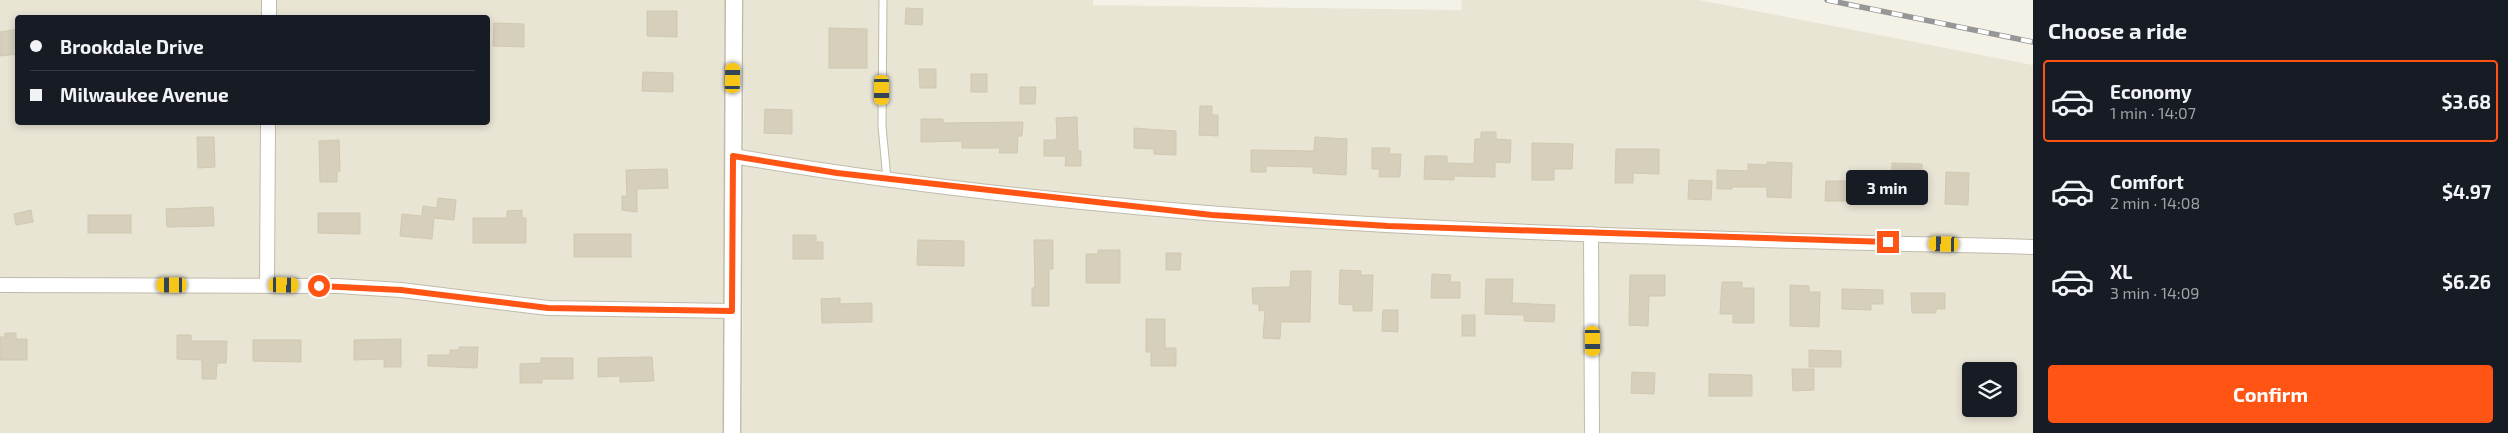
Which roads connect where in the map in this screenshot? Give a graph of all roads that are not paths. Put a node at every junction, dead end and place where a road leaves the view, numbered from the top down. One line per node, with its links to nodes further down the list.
1 (269, 0): 4 (street)
2 (734, 0): 6 (street)
3 (883, 0): 7 (lane)
4 (269, 15)
5 (268, 125): 11 (street)
6 (733, 156): 7 (street); 12 (street)
7 (887, 179): 8 (street)
8 (1591, 234): 9 (street); 14 (street)
9 (2033, 246)
10 (0, 285): 11 (street)
11 (267, 285): 12 (street)
12 (732, 311): 13 (street)
13 (732, 433)
14 (1592, 433)

